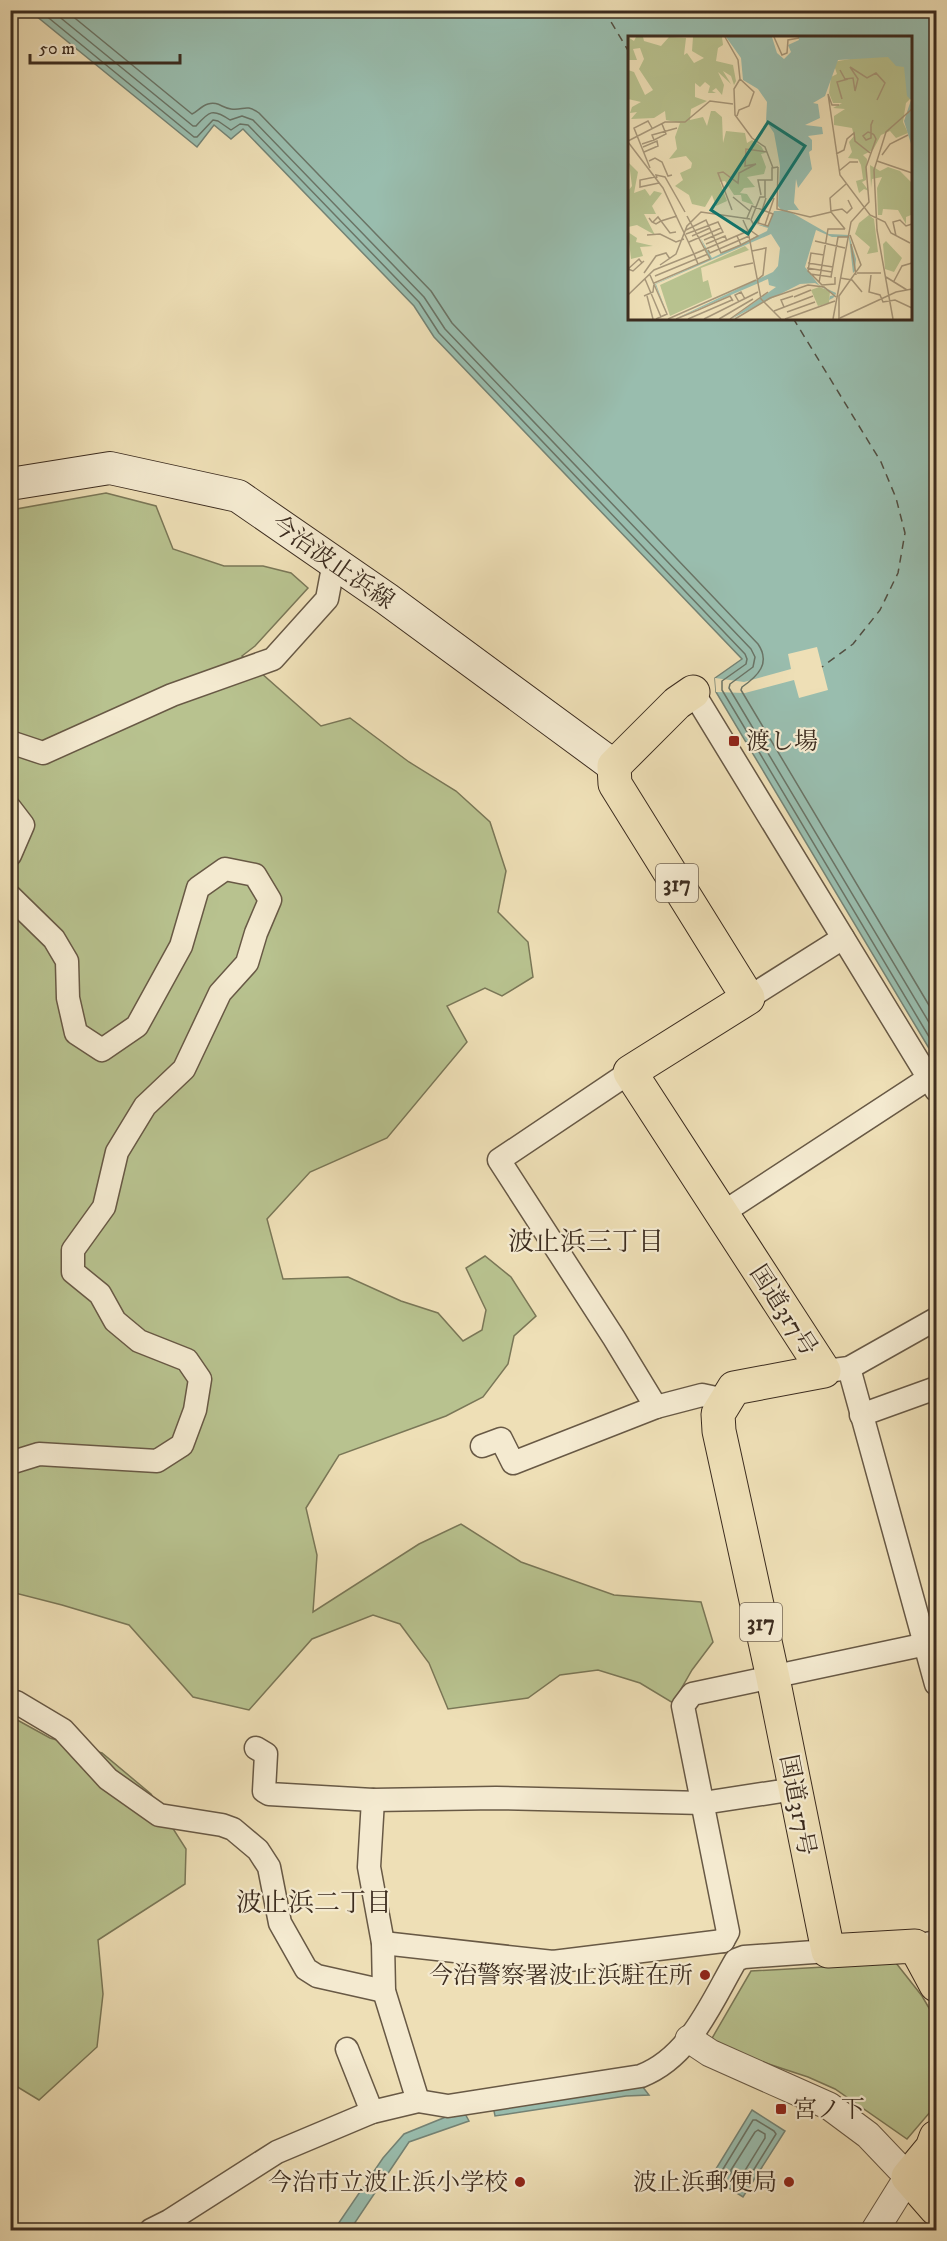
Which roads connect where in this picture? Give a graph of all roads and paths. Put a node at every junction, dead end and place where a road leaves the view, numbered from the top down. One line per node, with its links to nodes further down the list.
1 (10, 484): 2 (main road, 今治波止浜線)
2 (334, 562): 4 (street); 5 (main road, 今治波止浜線)
3 (693, 692): 5 (highway); 9 (street)
4 (10, 742)
5 (614, 766): 10 (highway, 317)
6 (10, 808): 7 (street)
7 (10, 855)
8 (10, 896): 21 (street)
9 (843, 938): 10 (street); 12 (street)
10 (748, 998): 11 (highway)
11 (630, 1072): 13 (highway, 国道317号); 18 (street)
12 (933, 1084): 13 (street)
13 (721, 1214): 15 (highway, 国道317号)
14 (936, 1319): 15 (street)
15 (836, 1370): 17 (highway, 国道317号); 19 (street)
16 (936, 1388): 19 (street)
17 (725, 1400): 18 (street); 23 (highway, 国道317号 / 317)
18 (656, 1407): 20 (street)
19 (861, 1415): 22 (street)
20 (482, 1446)
21 (10, 1463)
22 (931, 1644): 23 (street); 24 (street)
23 (773, 1678): 27 (highway, 国道317号 / 317); 29 (street)
24 (936, 1684)
25 (10, 1702): 36 (street)
26 (256, 1748): 28 (street)
27 (795, 1789): 29 (street); 33 (highway, 国道317号 / 317)
28 (373, 1800): 29 (street); 31 (street)
29 (703, 1803): 30 (street)
30 (723, 1941): 31 (street); 34 (street)
31 (383, 1943): 36 (street)
32 (926, 1944): 33 (highway); 35 (highway)
33 (828, 1951): 34 (street)
34 (736, 1960): 37 (street)
35 (936, 1985)
36 (384, 1991): 39 (street)
37 (689, 2039): 39 (street); 42 (street)
38 (347, 2049): 40 (street)
39 (418, 2101): 40 (street)
40 (372, 2112): 44 (street)
41 (935, 2144): 42 (highway)
42 (908, 2177): 43 (highway); 45 (street)
43 (936, 2209)
44 (152, 2230)
45 (875, 2230)

